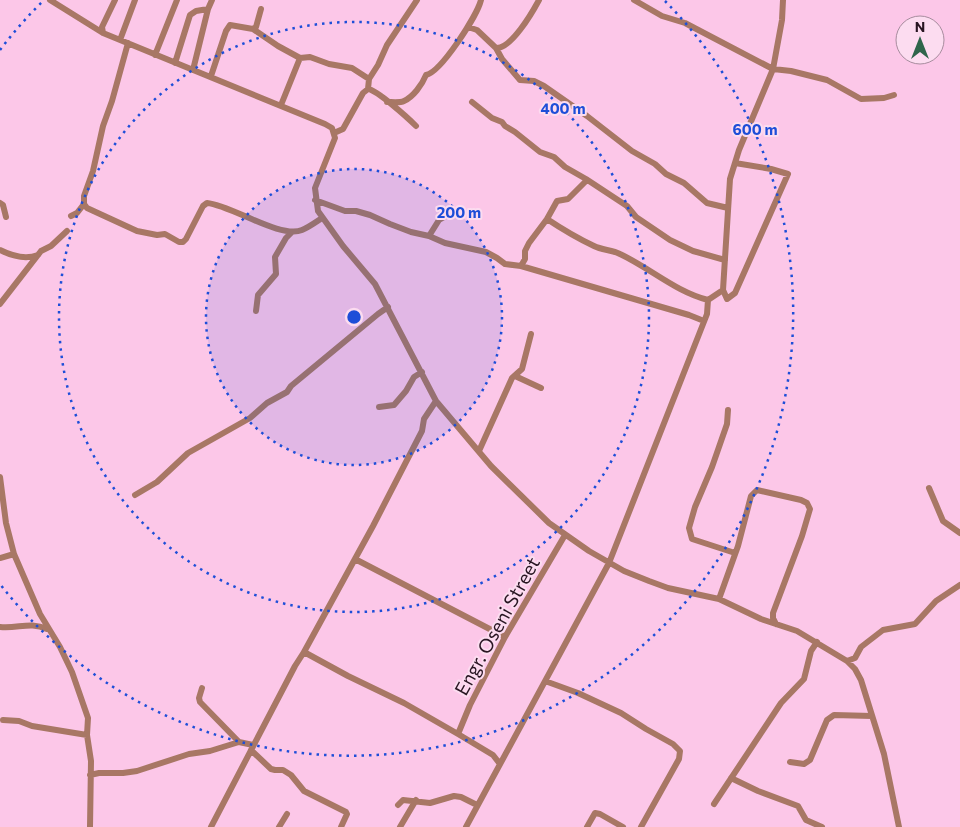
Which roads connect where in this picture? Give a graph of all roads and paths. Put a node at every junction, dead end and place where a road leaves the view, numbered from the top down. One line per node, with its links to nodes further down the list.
1 (50, 0): 15 (street)
2 (115, 0): 15 (street)
3 (135, 0): 16 (street)
4 (177, 0): 19 (street)
5 (212, 0): 11 (street)
6 (417, 0): 25 (street)
7 (481, 0): 13 (street)
8 (540, 0): 18 (street)
9 (634, 0): 23 (street)
10 (783, 0): 23 (street)
11 (208, 9): 21 (street); 22 (street)
12 (261, 9): 14 (street)
13 (468, 27): 18 (street); 28 (street)
14 (253, 29): 20 (street); 24 (street)
15 (100, 30): 16 (street)
16 (120, 40): 17 (street)
17 (128, 43): 19 (street); 37 (street)
18 (499, 50): 38 (street)
19 (155, 55): 21 (street)
20 (300, 58): 25 (street); 30 (street)
21 (175, 63): 22 (street)
22 (192, 70): 24 (street)
23 (773, 70): 27 (street); 33 (street)
24 (212, 76): 30 (street)
25 (369, 79): 26 (street)
26 (368, 89): 28 (street); 32 (street)
27 (894, 95)
28 (387, 102): 31 (street)
29 (472, 102): 34 (street)
30 (281, 105): 32 (street)
31 (416, 126)
32 (334, 133): 35 (street)
33 (735, 163): 38 (street); 51 (street)
34 (587, 180): 43 (street); 49 (street)
35 (315, 200): 42 (street); 46 (street)
36 (0, 203): 41 (street)
37 (84, 204): 39 (street); 45 (street)
38 (728, 208): 49 (street)
39 (72, 216)
40 (446, 216): 46 (street)
41 (6, 217)
42 (322, 218): 45 (street); 54 (street)
43 (547, 219): 50 (street); 52 (street)
44 (66, 231): 48 (street)
45 (292, 232): 55 (street)
46 (429, 236): 50 (street)
47 (0, 250): 48 (street)
48 (38, 255): 53 (street)
49 (725, 260): 51 (street)
50 (520, 266): 56 (street)
51 (723, 290): 52 (street)
52 (708, 300): 56 (street)
53 (0, 304)
54 (388, 307): 58 (street); 67 (street)
55 (256, 311)
56 (704, 321): 75 (street)
57 (531, 334): 59 (street)
58 (422, 372): 61 (street); 62 (street)
59 (515, 376): 60 (street); 64 (street)
60 (541, 388)
61 (436, 401): 64 (street); 74 (street)
62 (379, 407)
63 (728, 410): 71 (street)
64 (479, 451): 70 (street)
65 (0, 477): 68 (street)
66 (929, 488): 69 (street)
67 (135, 495)
68 (2, 500): 72 (street)
69 (960, 532)
70 (565, 535): 75 (street); 81 (street, Engr. Oseni Street)
71 (735, 553): 77 (street); 78 (street)
72 (14, 554): 73 (street); 80 (street)
73 (0, 558)
74 (355, 559): 81 (street); 83 (street)
75 (609, 563): 77 (street); 85 (street)
76 (960, 585): 84 (street)
77 (719, 600): 78 (street)
78 (776, 624): 82 (street)
79 (0, 627): 80 (street)
80 (48, 630): 90 (street)
81 (505, 637): 89 (street, Engr. Oseni Street)
82 (817, 642): 84 (street); 96 (street)
83 (304, 652): 89 (street); 92 (street)
84 (847, 661): 87 (street)
85 (545, 681): 94 (street); 110 (street)
86 (202, 688): 91 (street)
87 (872, 716): 93 (street); 112 (street)
88 (3, 720): 90 (street)
89 (458, 734): 94 (street)
90 (87, 735): 95 (street)
91 (239, 742): 92 (street); 95 (street)
92 (252, 748): 103 (street); 105 (street)
93 (790, 762)
94 (500, 764): 100 (street)
95 (90, 775): 102 (street)
96 (731, 778): 98 (street); 111 (street)
97 (416, 800): 99 (street); 100 (street); 106 (street)
98 (714, 804)
99 (398, 805)
100 (477, 805): 107 (street)
101 (287, 814): 104 (street)
102 (90, 827)
103 (211, 827)
104 (279, 827)
105 (341, 827)
106 (400, 827)
107 (466, 827)
108 (587, 827): 109 (street)
109 (623, 827)
110 (641, 827)
111 (822, 827)
112 (899, 827)

